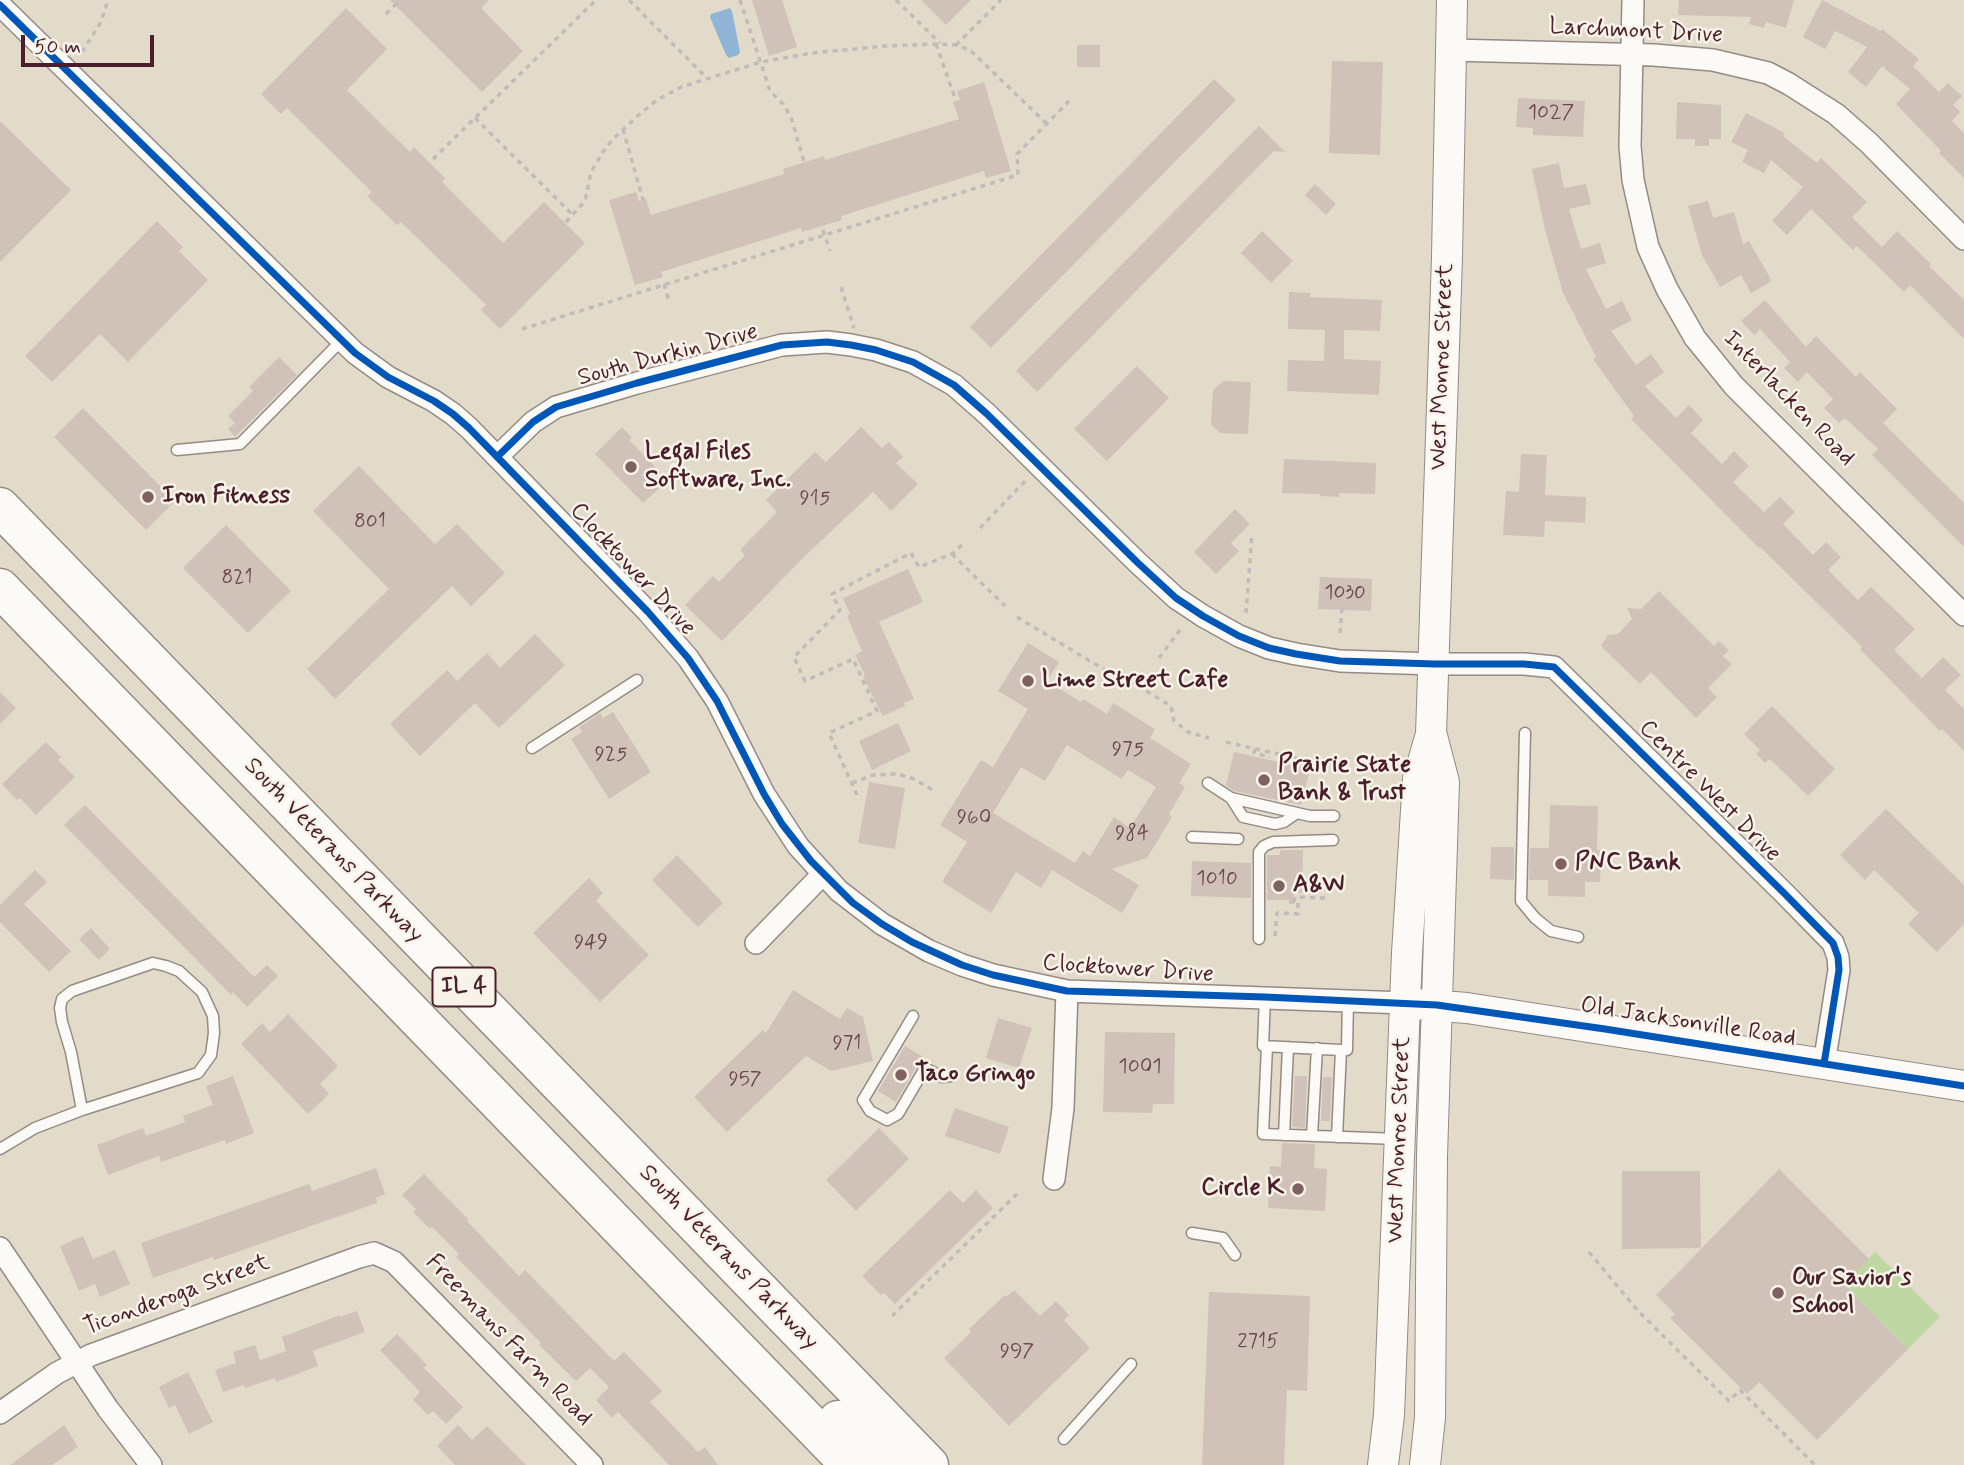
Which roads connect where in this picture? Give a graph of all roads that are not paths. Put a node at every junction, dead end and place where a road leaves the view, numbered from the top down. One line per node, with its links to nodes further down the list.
1 (1452, 0): 4 (street, West Monroe Street)
2 (1633, 0): 5 (street, Interlacken Road)
3 (0, 5): 7 (street)
4 (1451, 50): 5 (street, Larchmont Drive); 13 (street, West Monroe Street)
5 (1632, 56): 6 (street, Larchmont Drive); 12 (street, Interlacken Road)
6 (1964, 239)
7 (342, 340): 8 (lane); 9 (street)
8 (177, 450)
9 (497, 457): 13 (street, South Durkin Drive); 23 (street, Clocktower Drive)
10 (3, 512): 62 (highway, South Veterans Parkway / IL 4)
11 (0, 588): 51 (highway, IL 4)
12 (1964, 615)
13 (1434, 664): 16 (street, West Monroe Street); 37 (street, Centre West Drive)
14 (637, 680): 17 (lane)
15 (1525, 733): 24 (lane)
16 (1431, 734): 30 (street, West Monroe Street); 31 (street, West Monroe Street)
17 (532, 748)
18 (1208, 783): 19 (lane)
19 (1334, 816)
20 (1192, 837): 21 (lane)
21 (1238, 839)
22 (1333, 839): 25 (lane)
23 (823, 874): 26 (street); 27 (street, Clocktower Drive)
24 (1578, 937)
25 (1259, 939)
26 (755, 943)
27 (1066, 991): 28 (street, Clocktower Drive); 46 (street, Clocktower Drive)
28 (1265, 997): 29 (street, Clocktower Drive); 33 (lane)
29 (1348, 1000): 30 (street, Clocktower Drive); 36 (lane)
30 (1406, 1003): 31 (street, Old Jacksonville Road); 44 (street, West Monroe Street)
31 (1437, 1005): 37 (street, Old Jacksonville Road); 64 (street, West Monroe Street)
32 (913, 1016): 38 (lane)
33 (1267, 1046): 34 (lane); 41 (lane)
34 (1288, 1047): 35 (lane); 41 (lane)
35 (1317, 1048): 36 (lane); 42 (lane)
36 (1342, 1050): 43 (lane)
37 (1824, 1064): 39 (street, Old Jacksonville Road)
38 (951, 1076)
39 (1964, 1086)
40 (82, 1110): 40 (lane); 45 (lane)
41 (1284, 1135): 42 (lane)
42 (1312, 1136): 43 (lane)
43 (1337, 1137): 44 (lane)
44 (1401, 1139): 63 (street, West Monroe Street)
45 (0, 1149)
46 (1054, 1179)
47 (1192, 1233): 49 (lane)
48 (0, 1248): 53 (street)
49 (1235, 1255)
50 (383, 1256): 53 (street, Ticonderoga Street); 58 (street, Freemans Farm Road)
51 (687, 1298): 52 (highway, IL 4); 61 (highway)
52 (739, 1351): 59 (highway); 60 (highway, IL 4)
53 (76, 1362): 55 (street, Ticonderoga Street); 57 (street)
54 (1131, 1364): 56 (lane)
55 (0, 1413)
56 (1064, 1439)
57 (151, 1465)
58 (592, 1465)
59 (829, 1465)
60 (850, 1465)
61 (885, 1465)
62 (929, 1465)
63 (1383, 1465)
64 (1425, 1465)

